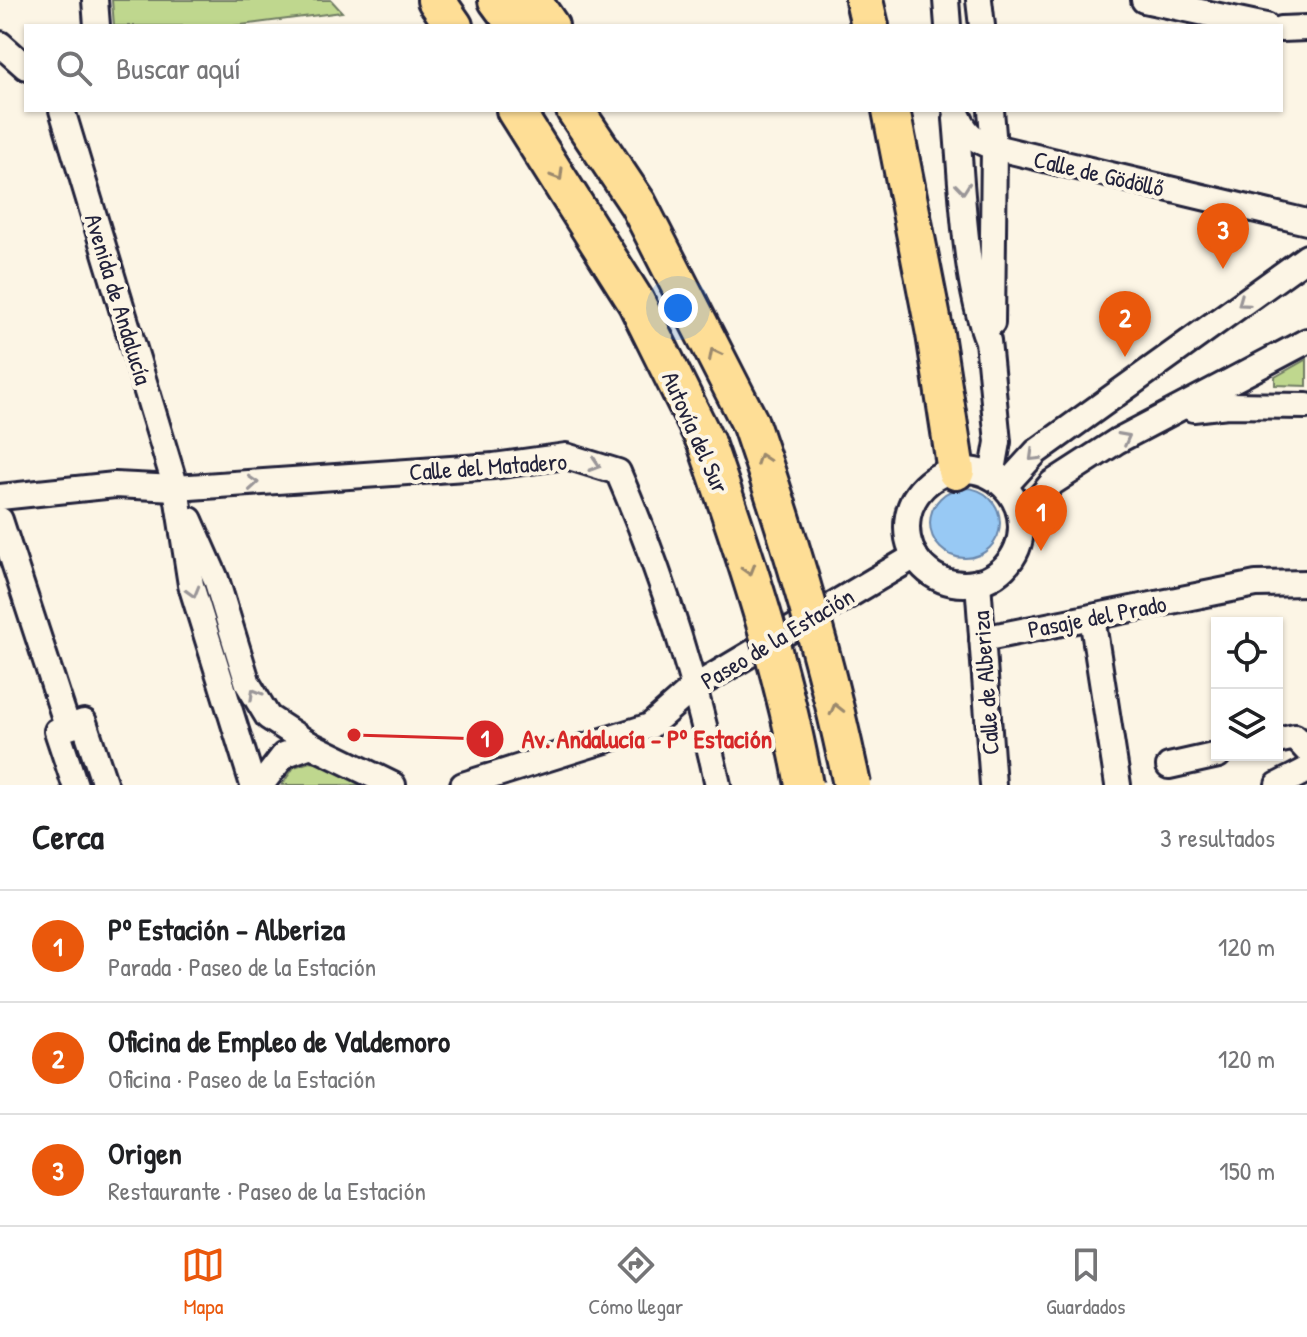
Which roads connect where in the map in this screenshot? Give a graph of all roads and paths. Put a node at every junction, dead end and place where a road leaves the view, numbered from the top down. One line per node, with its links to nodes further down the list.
1 (95, 0): 9 (street)
2 (436, 0): 10 (highway)
3 (497, 0): 11 (highway)
4 (532, 0): 12 (highway)
5 (864, 0): 13 (highway)
6 (946, 0): 14 (street)
7 (979, 0): 15 (street)
8 (1144, 0): 16 (street)
9 (97, 24)
10 (453, 24)
11 (515, 24)
12 (549, 24)
13 (870, 24)
14 (948, 24)
15 (982, 24)
16 (1257, 24)
17 (1307, 28): 18 (street)
18 (1283, 29)
19 (0, 46): 20 (street)
20 (24, 65)
21 (63, 112): 39 (street, Avenida de Andalucía)
22 (516, 112): 65 (highway, Autovía del Sur, one-way to 65, bridge)
23 (576, 112): 30 (highway, Autovía del Sur)
24 (603, 112): 30 (highway)
25 (891, 112): 37 (highway)
26 (956, 112): 33 (street, one-way to 33)
27 (957, 112): 29 (street, Calle de Gödöllő)
28 (991, 112): 29 (street)
29 (994, 147): 31 (street, Calle de Gödöllő); 33 (street)
30 (628, 187): 66 (highway, Autovía del Sur, one-way to 30, bridge)
31 (1307, 222)
32 (1307, 257): 38 (street, one-way to 38)
33 (988, 341): 38 (street)
34 (1307, 341): 36 (street)
35 (1307, 406): 36 (street)
36 (1179, 411): 42 (street, one-way to 36)
37 (956, 471): 38 (street); 43 (street)
38 (998, 481): 42 (street)
39 (176, 488): 40 (street); 48 (street, Calle del Matadero, one-way to 48); 51 (street, Avenida de Andalucía, one-way to 39); 60 (street, Avenida de Andalucía, one-way to 60)
40 (0, 497)
41 (0, 520): 49 (street)
42 (1021, 520): 44 (street)
43 (915, 556): 44 (street); 48 (street, Paseo de la Estación)
44 (978, 582): 47 (street, Calle de Alberiza)
45 (1307, 583): 46 (street, Pasaje del Prado)
46 (1092, 617): 47 (street, Pasaje del Prado); 68 (street)
47 (982, 639): 67 (street, Calle de Alberiza)
48 (693, 688): 63 (street, Paseo de la Estación); 64 (street)
49 (67, 725): 57 (street); 59 (street)
50 (1283, 740): 52 (street)
51 (311, 745): 61 (street); 62 (street, Avenida de Andalucía)
52 (1307, 750)
53 (80, 756): 58 (street)
54 (1211, 757): 55 (street)
55 (1169, 766)
56 (1307, 770): 69 (street)
57 (75, 785)
58 (89, 785)
59 (105, 785)
60 (253, 785)
61 (261, 785)
62 (393, 785)
63 (463, 785)
64 (718, 785)
65 (804, 785)
66 (852, 785)
67 (993, 785)
68 (1118, 785)
69 (1278, 785)

